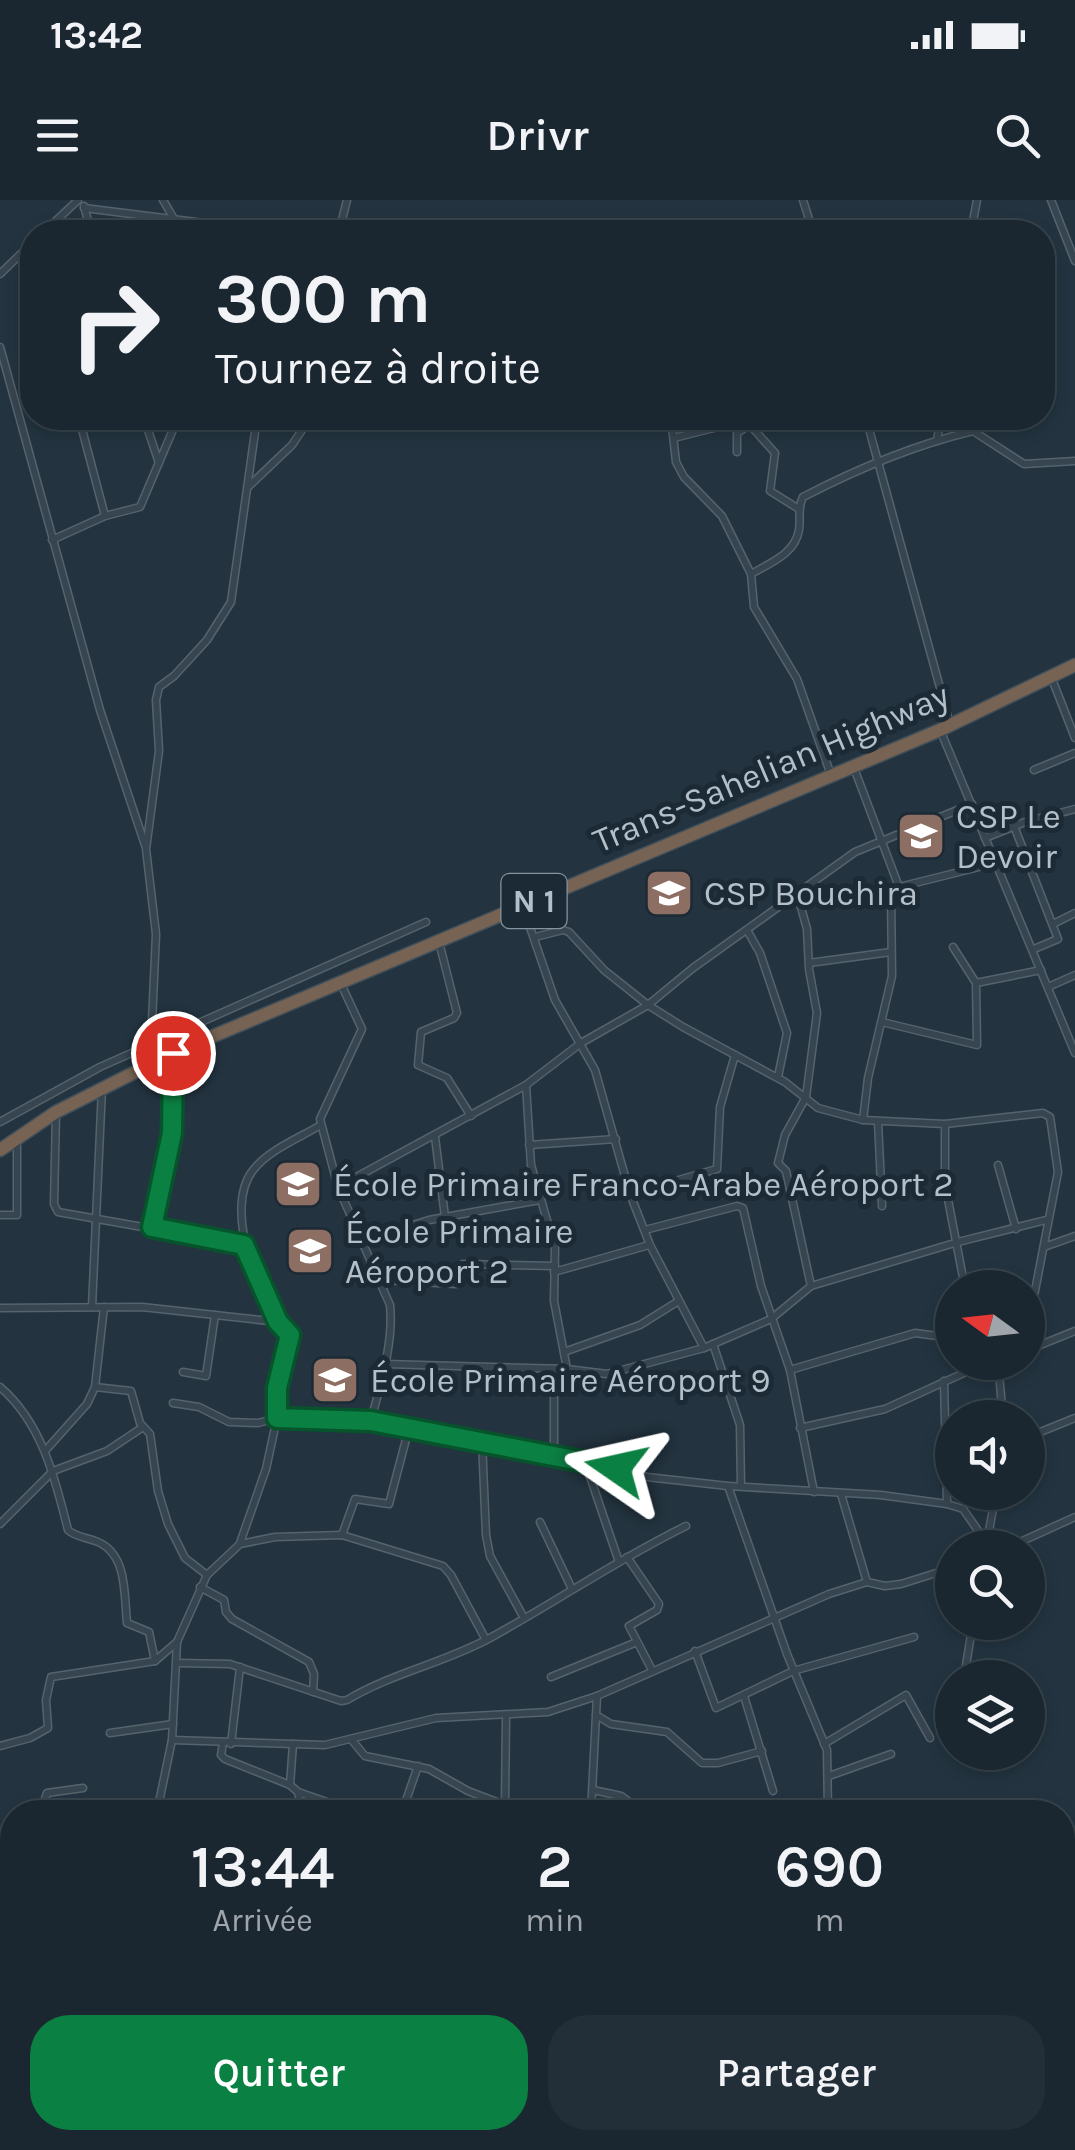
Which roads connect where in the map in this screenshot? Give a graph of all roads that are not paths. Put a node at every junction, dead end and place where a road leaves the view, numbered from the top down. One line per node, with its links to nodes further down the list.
1 (163, 200): 4 (street)
2 (1051, 200): 8 (street)
3 (79, 202): 4 (street); 5 (street)
4 (174, 219): 6 (street)
5 (58, 220)
6 (181, 220)
7 (20, 255): 9 (street)
8 (1075, 262)
9 (0, 274)
10 (0, 347): 11 (street)
11 (20, 421)
12 (22, 430): 33 (street)
13 (83, 430): 32 (street)
14 (148, 430): 29 (street)
15 (173, 430): 29 (street)
16 (255, 430): 30 (street)
17 (302, 430): 30 (street)
18 (672, 430): 24 (street)
19 (706, 430): 24 (street)
20 (742, 430): 26 (street)
21 (755, 430): 31 (street)
22 (869, 430): 28 (street)
23 (939, 430): 25 (street)
24 (674, 438): 34 (street)
25 (938, 440): 27 (street); 28 (street)
26 (737, 452)
27 (1075, 461)
28 (878, 462): 31 (street); 37 (street)
29 (158, 463): 32 (street)
30 (244, 497): 48 (street)
31 (799, 509): 34 (street)
32 (105, 516): 33 (street)
33 (52, 540): 48 (street)
34 (751, 574): 42 (street)
35 (1075, 666): 36 (highway, Trans-Sahelian Highway / N 1)
36 (1052, 678): 37 (highway, Trans-Sahelian Highway / N 1); 38 (street)
37 (945, 728): 40 (highway, Trans-Sahelian Highway / N 1); 43 (street)
38 (1075, 738)
39 (1075, 753): 41 (street)
40 (853, 766): 42 (highway, Trans-Sahelian Highway / N 1); 47 (street)
41 (1034, 770)
42 (831, 776): 52 (highway, Trans-Sahelian Highway / N 1)
43 (972, 804): 46 (street); 47 (street)
44 (1075, 809): 45 (street)
45 (1014, 826): 46 (street); 55 (street)
46 (985, 838): 49 (street)
47 (883, 840): 50 (street); 51 (street)
48 (146, 849): 71 (street)
49 (996, 863): 50 (street); 60 (street)
50 (899, 886): 61 (street)
51 (798, 893): 56 (street); 62 (street)
52 (523, 906): 57 (street); 58 (highway, Trans-Sahelian Highway / N 1)
53 (1075, 914): 55 (street)
54 (426, 922): 71 (street)
55 (1053, 924): 60 (street)
56 (747, 930): 68 (street); 75 (street)
57 (535, 937): 68 (street); 70 (street)
58 (439, 941): 65 (highway, Trans-Sahelian Highway / N 1); 80 (street)
59 (953, 948): 66 (street)
60 (1034, 949): 63 (street)
61 (892, 952): 62 (street); 69 (street)
62 (808, 964): 78 (street)
63 (1041, 970): 66 (street); 67 (street)
64 (1075, 976): 67 (street)
65 (340, 982): 72 (highway, Trans-Sahelian Highway / N 1); 85 (street)
66 (976, 983): 69 (street)
67 (1048, 987): 73 (street)
68 (648, 1005): 70 (street); 74 (street)
69 (882, 1022): 81 (street)
70 (580, 1043): 76 (street); 88 (street)
71 (151, 1044): 83 (street)
72 (173, 1053): 77 (highway, Trans-Sahelian Highway / N 1); 100 (street)
73 (1075, 1053)
74 (735, 1055): 75 (street); 93 (street)
75 (778, 1077): 78 (street)
76 (526, 1086): 80 (street); 89 (street)
77 (102, 1088): 79 (highway, Trans-Sahelian Highway / N 1); 98 (street)
78 (806, 1097): 81 (street); 113 (street)
79 (56, 1112): 87 (highway, Trans-Sahelian Highway / N 1); 98 (street)
80 (471, 1116): 86 (street)
81 (864, 1120): 82 (street)
82 (878, 1121): 84 (street); 95 (street)
83 (0, 1122)
84 (944, 1124): 99 (street); 105 (street)
85 (319, 1126): 92 (street); 106 (street)
86 (435, 1137): 92 (street); 97 (street)
87 (18, 1138): 90 (highway, Trans-Sahelian Highway / N 1); 96 (street)
88 (616, 1138): 89 (street); 93 (street)
89 (530, 1145): 94 (street)
90 (0, 1150)
91 (998, 1165): 101 (street)
92 (338, 1186): 104 (street)
93 (630, 1194): 102 (street)
94 (540, 1200): 97 (street); 109 (street)
95 (882, 1206)
96 (0, 1214)
97 (445, 1217): 104 (street)
98 (96, 1220): 100 (street); 115 (street)
99 (1046, 1220): 101 (street); 108 (street)
100 (152, 1227): 106 (street)
101 (1016, 1229): 105 (street)
102 (645, 1230): 107 (street); 119 (street)
103 (1075, 1236): 108 (street)
104 (361, 1241): 112 (street)
105 (958, 1242): 110 (street); 113 (street)
106 (244, 1245): 120 (street)
107 (650, 1245): 109 (street); 114 (street)
108 (1044, 1247): 111 (street)
109 (555, 1269): 112 (street); 126 (street)
110 (962, 1270)
111 (1039, 1270)
112 (381, 1280): 127 (street)
113 (812, 1286): 119 (street)
114 (677, 1302): 125 (street); 126 (street)
115 (92, 1307): 116 (street); 117 (street)
116 (104, 1307): 118 (street); 134 (street)
117 (0, 1308)
118 (215, 1314): 120 (street); 131 (street)
119 (771, 1319): 124 (street); 130 (street)
120 (278, 1322): 137 (street)
121 (1075, 1331): 123 (street)
122 (935, 1335): 130 (street)
123 (1045, 1343)
124 (712, 1344): 125 (street); 150 (street)
125 (704, 1348): 129 (street)
126 (564, 1352): 129 (street)
127 (385, 1364): 128 (street); 139 (street)
128 (554, 1369): 129 (street); 146 (street)
129 (567, 1369)
130 (790, 1370): 142 (street)
131 (183, 1372)
132 (944, 1381): 135 (street); 142 (street)
133 (0, 1387): 145 (street)
134 (95, 1387): 140 (street); 145 (street)
135 (944, 1400)
136 (173, 1403): 137 (street)
137 (277, 1418): 139 (street); 160 (street)
138 (1075, 1418): 143 (street)
139 (371, 1421): 141 (street)
140 (143, 1426): 148 (street); 164 (street)
141 (410, 1428): 144 (street); 159 (street)
142 (800, 1428): 151 (street)
143 (1045, 1430)
144 (482, 1442): 146 (street); 169 (street)
145 (46, 1452): 148 (street)
146 (554, 1456): 147 (street)
147 (585, 1462): 149 (street); 162 (street)
148 (53, 1471): 156 (street); 175 (street)
149 (728, 1486): 150 (street); 168 (street)
150 (742, 1486): 151 (street)
151 (814, 1492): 152 (street)
152 (841, 1494): 153 (street); 165 (street)
153 (935, 1502)
154 (1075, 1517): 158 (street)
155 (540, 1522): 167 (street)
156 (0, 1524)
157 (686, 1526): 161 (street)
158 (1045, 1531)
159 (342, 1535): 160 (street); 171 (street)
160 (240, 1544): 164 (street)
161 (626, 1557): 162 (street); 173 (street)
162 (618, 1562): 167 (street)
163 (935, 1573): 165 (street)
164 (206, 1575): 166 (street)
165 (867, 1582): 168 (street)
166 (200, 1588): 172 (street); 181 (street)
167 (572, 1589): 169 (street)
168 (776, 1616): 174 (street); 179 (street)
169 (524, 1618): 171 (street)
170 (914, 1636): 179 (street)
171 (486, 1640): 181 (street)
172 (177, 1642): 175 (street); 176 (street)
173 (637, 1642): 178 (street); 180 (street)
174 (695, 1651): 178 (street); 183 (street)
175 (155, 1661): 194 (street)
176 (177, 1663): 177 (street); 186 (street)
177 (240, 1667): 181 (street); 191 (street)
178 (652, 1670): 182 (street)
179 (793, 1671): 183 (street); 193 (street)
180 (552, 1676)
181 (313, 1692)
182 (597, 1696): 184 (street); 185 (street)
183 (744, 1696): 195 (street)
184 (596, 1715): 195 (street); 201 (street)
185 (506, 1716): 189 (street); 210 (street)
186 (173, 1724): 187 (street); 190 (street)
187 (110, 1732)
188 (930, 1738): 193 (street)
189 (351, 1739): 192 (street); 197 (street)
190 (172, 1740): 191 (street); 205 (street)
191 (227, 1743): 192 (street); 199 (street)
192 (294, 1744): 199 (street)
193 (824, 1744): 198 (street)
194 (0, 1746)
195 (762, 1751): 202 (street)
196 (890, 1754): 198 (street)
197 (418, 1766): 208 (street); 209 (street)
198 (829, 1776): 213 (street)
199 (290, 1785): 203 (street)
200 (84, 1788): 204 (street)
201 (593, 1790): 211 (street); 212 (street)
202 (773, 1791)
203 (298, 1792): 206 (street); 207 (street)
204 (44, 1800)
205 (158, 1800)
206 (300, 1800)
207 (321, 1800)
208 (406, 1800)
209 (490, 1800)
210 (504, 1800)
211 (593, 1800)
212 (626, 1800)
213 (828, 1800)

